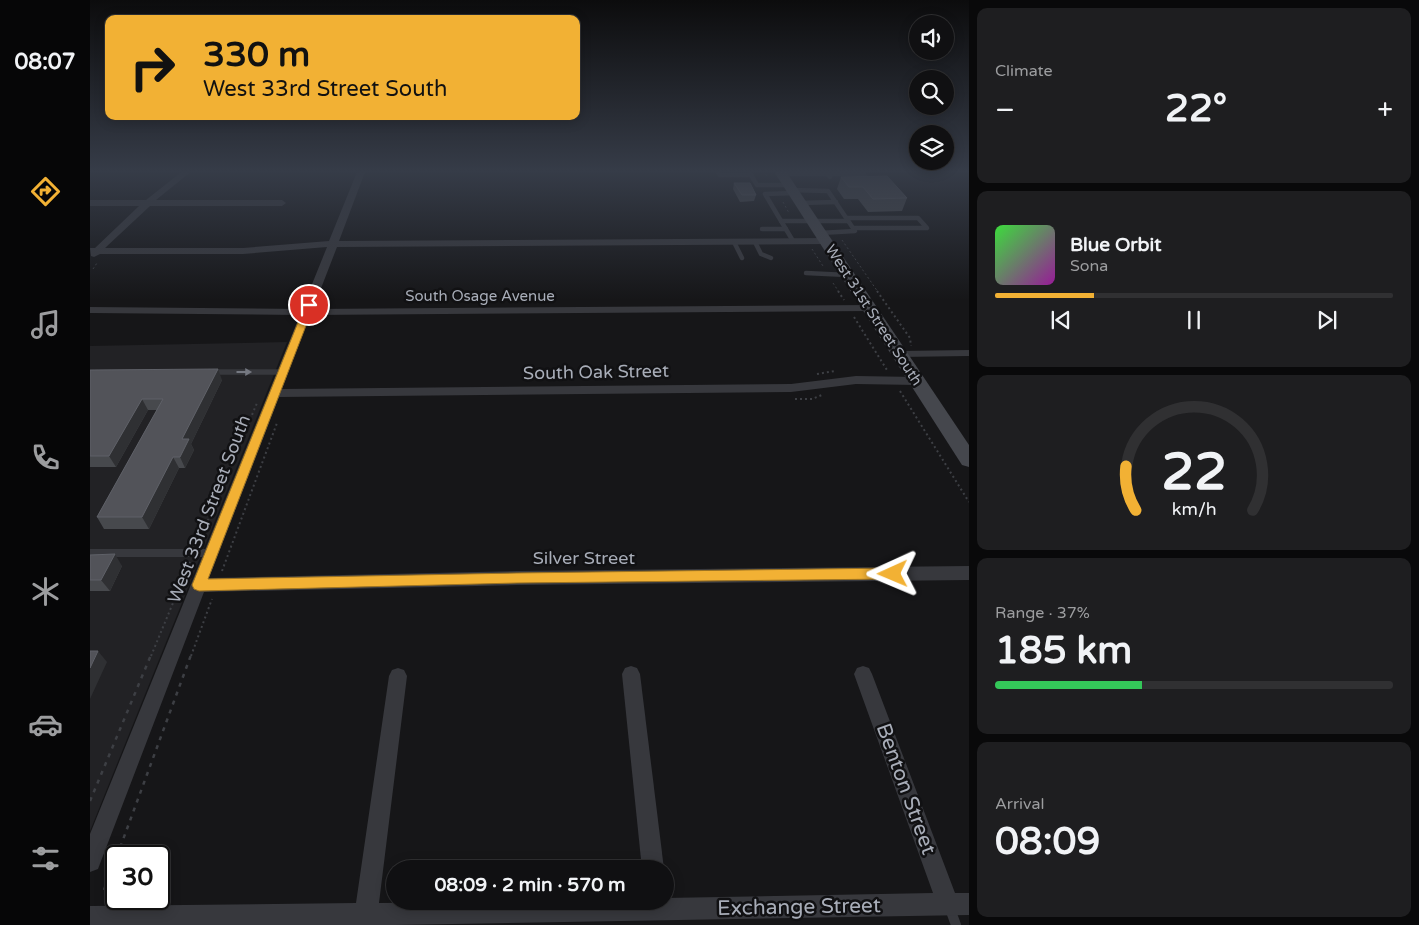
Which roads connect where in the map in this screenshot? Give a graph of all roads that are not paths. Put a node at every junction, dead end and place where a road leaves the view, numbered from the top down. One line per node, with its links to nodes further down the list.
1 (136, 213): 16 (street)
2 (345, 213): 15 (street, West 33rd Street South)
3 (777, 213): 7 (lane)
4 (805, 213): 11 (street, West 31st Street South)
5 (843, 213): 6 (lane)
6 (847, 219): 8 (lane); 8 (lane); 11 (lane)
7 (782, 221): 10 (lane); 11 (lane)
8 (853, 228): 11 (lane)
9 (762, 229): 10 (lane)
10 (786, 229): 12 (lane)
11 (820, 234): 12 (street); 21 (street, West 31st Street South)
12 (793, 241): 14 (street)
13 (734, 242): 14 (street); 15 (street); 18 (lane)
14 (755, 242): 19 (lane)
15 (333, 244): 16 (street); 24 (street, West 33rd Street South)
16 (94, 251): 17 (street)
17 (90, 258)
18 (742, 258)
19 (771, 258)
20 (806, 273): 21 (lane)
21 (848, 275): 22 (street, West 31st Street South)
22 (870, 308): 24 (street, South Osage Avenue); 25 (street, West 31st Street South)
23 (90, 310): 24 (street, South Osage Avenue)
24 (306, 312): 28 (street, West 33rd Street South)
25 (900, 354): 26 (street); 29 (street, West 31st Street South)
26 (969, 354)
27 (207, 372): 28 (lane, one-way to 28)
28 (283, 372): 30 (street, West 33rd Street South)
29 (917, 380): 30 (street, South Oak Street); 31 (street, West 31st Street South)
30 (274, 393): 34 (street, West 33rd Street South)
31 (964, 444): 32 (street, West 31st Street South)
32 (969, 460)
33 (90, 554): 34 (lane)
34 (211, 554): 36 (street, West 33rd Street South)
35 (969, 573): 36 (street, Silver Street)
36 (199, 585): 40 (street, West 33rd Street South)
37 (631, 674): 41 (street)
38 (863, 674): 42 (street, Benton Street)
39 (398, 676): 45 (street)
40 (90, 860)
41 (652, 860)
42 (959, 904): 43 (street, Exchange Street); 47 (lane)
43 (674, 905)
44 (495, 910): 45 (street, Exchange Street)
45 (366, 914): 46 (street, Exchange Street)
46 (90, 917)
47 (956, 925)

